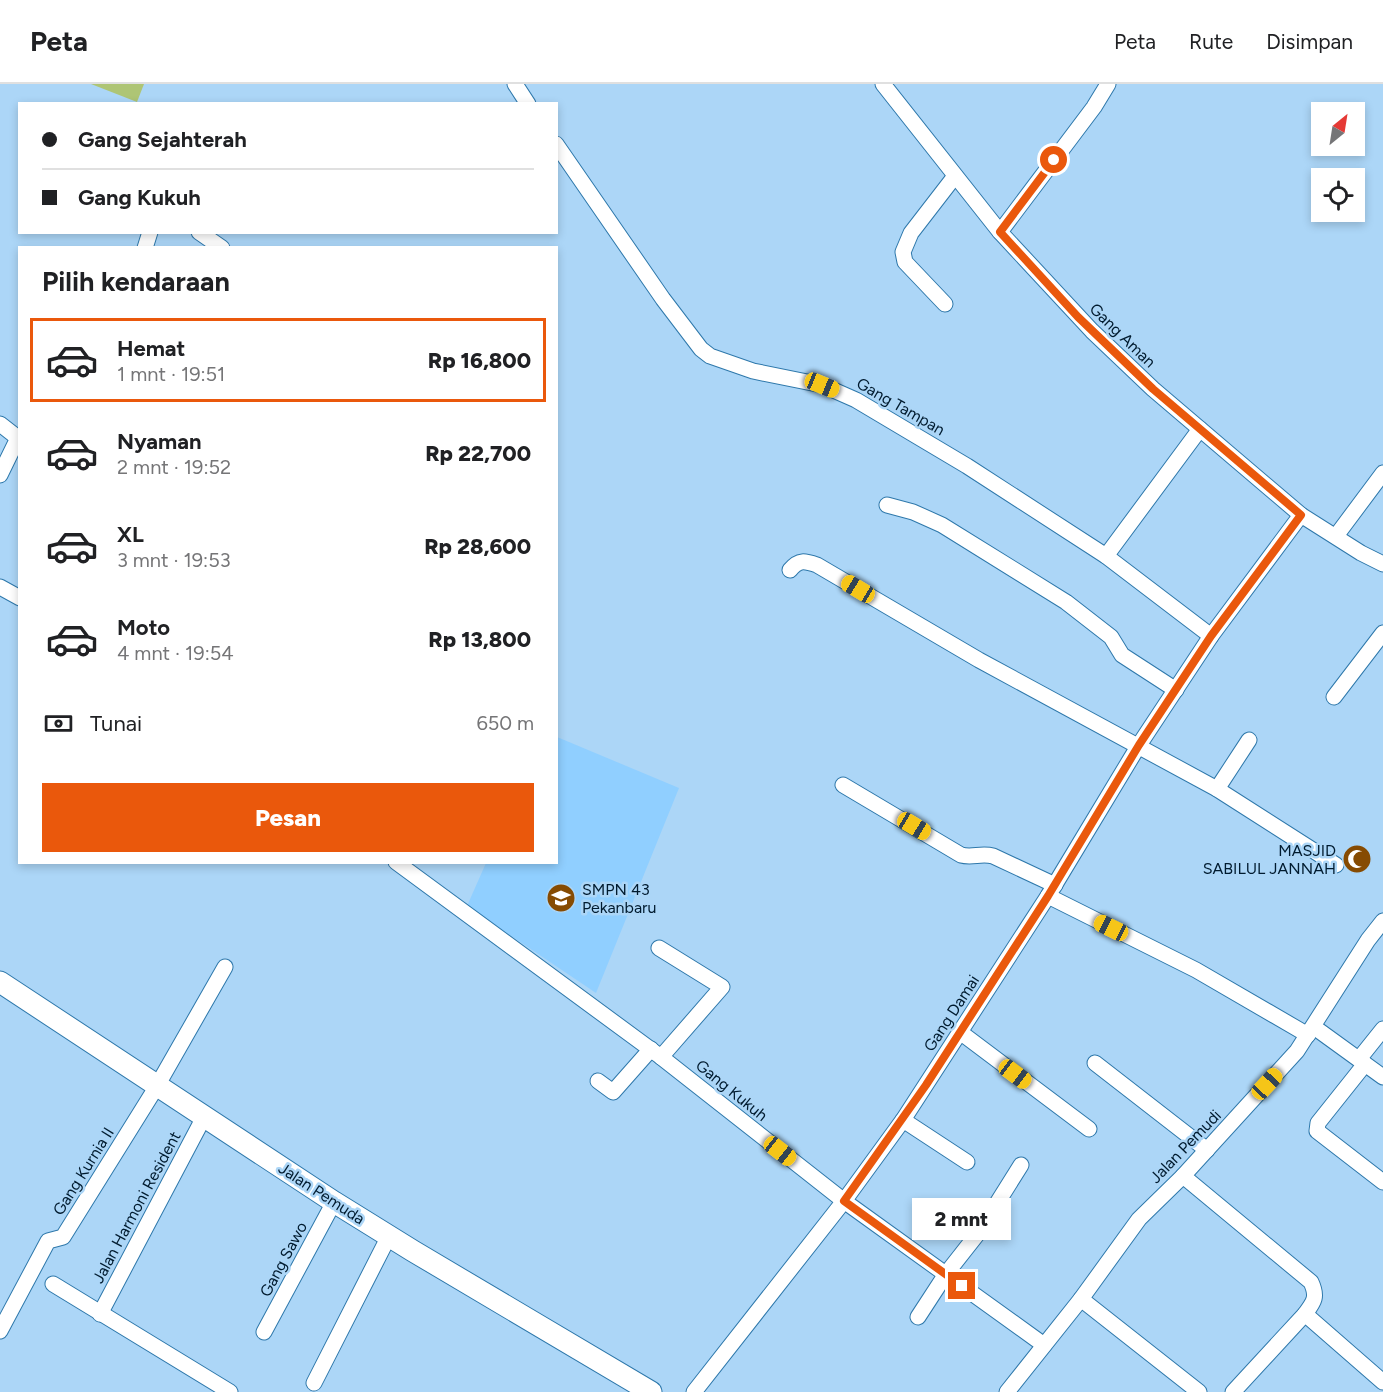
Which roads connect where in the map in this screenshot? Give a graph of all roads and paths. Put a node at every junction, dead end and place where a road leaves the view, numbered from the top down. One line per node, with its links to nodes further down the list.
1 (515, 84): 4 (street)
2 (882, 84): 6 (street, Gang Aman)
3 (1108, 84): 7 (street)
4 (527, 102)
5 (558, 147): 20 (street, Gang Tampan)
6 (956, 176): 7 (street, Gang Aman); 10 (street)
7 (1000, 232): 12 (street, Gang Aman)
8 (201, 234): 9 (street)
9 (219, 246)
10 (945, 304)
11 (0, 424): 13 (street)
12 (1200, 429): 18 (street, Gang Aman); 20 (street)
13 (18, 437)
14 (18, 440): 16 (street)
15 (1383, 473): 19 (street)
16 (0, 475)
17 (887, 505): 27 (street)
18 (1301, 515): 19 (street, Gang Aman); 26 (street, Gang Damai)
19 (1336, 536): 21 (street, Gang Aman)
20 (1106, 556): 26 (street, Gang Tampan)
21 (1383, 564)
22 (789, 570): 30 (street)
23 (0, 587): 24 (street)
24 (18, 597)
25 (1383, 633): 28 (street)
26 (1211, 636): 27 (street, Gang Damai)
27 (1176, 690): 30 (street, Gang Damai)
28 (1335, 697)
29 (1249, 740): 32 (street)
30 (1139, 745): 32 (street); 35 (street, Gang Damai)
31 (843, 785): 35 (street)
32 (1217, 789): 34 (street)
33 (399, 864): 43 (street, Gang Kukuh)
34 (1336, 865)
35 (1051, 891): 41 (street); 42 (street, Gang Damai)
36 (1383, 921): 41 (street, Jalan Pemudi)
37 (659, 948): 43 (street)
38 (225, 967): 48 (street, Gang Kurnia II)
39 (0, 982): 48 (main road, Jalan Pemuda)
40 (1383, 1029): 44 (street)
41 (1311, 1031): 44 (street); 52 (street, Jalan Pemudi)
42 (960, 1032): 50 (street, Gang Damai); 51 (street)
43 (656, 1053): 47 (street); 57 (street, Gang Kukuh)
44 (1362, 1061): 46 (street); 56 (street)
45 (1095, 1063): 52 (street)
46 (1383, 1077)
47 (598, 1081)
48 (158, 1086): 49 (main road, Jalan Pemuda); 66 (street, Gang Kurnia II)
49 (204, 1117): 58 (main road, Jalan Pemuda); 63 (street, Jalan Harmoni Resident)
50 (903, 1120): 53 (street); 57 (street, Gang Damai)
51 (1089, 1130)
52 (1207, 1150): 55 (street, Jalan Pemudi)
53 (967, 1162)
54 (1021, 1165): 60 (street)
55 (1183, 1176): 62 (street, Jalan Pemudi); 64 (street)
56 (1383, 1182)
57 (844, 1201): 60 (street, Gang Kukuh); 73 (street, Gang Damai)
58 (334, 1202): 59 (main road, Jalan Pemuda); 67 (street, Gang Sawo)
59 (389, 1236): 70 (street); 72 (main road, Jalan Pemuda)
60 (946, 1274): 65 (street); 68 (street, Gang Kukuh)
61 (53, 1284): 63 (street, Jalan Harmoni Resident)
62 (1081, 1299): 68 (street, Jalan Pemudi); 75 (street)
63 (100, 1314): 71 (street, Jalan Harmoni Resident)
64 (1305, 1314): 69 (street); 76 (street)
65 (918, 1317)
66 (0, 1331)
67 (264, 1332)
68 (1044, 1346): 74 (street, Jalan Pemudi)
69 (1383, 1382)
70 (314, 1383)
71 (230, 1392)
72 (651, 1392)
73 (694, 1392)
74 (1007, 1392)
75 (1199, 1392)
76 (1233, 1392)

